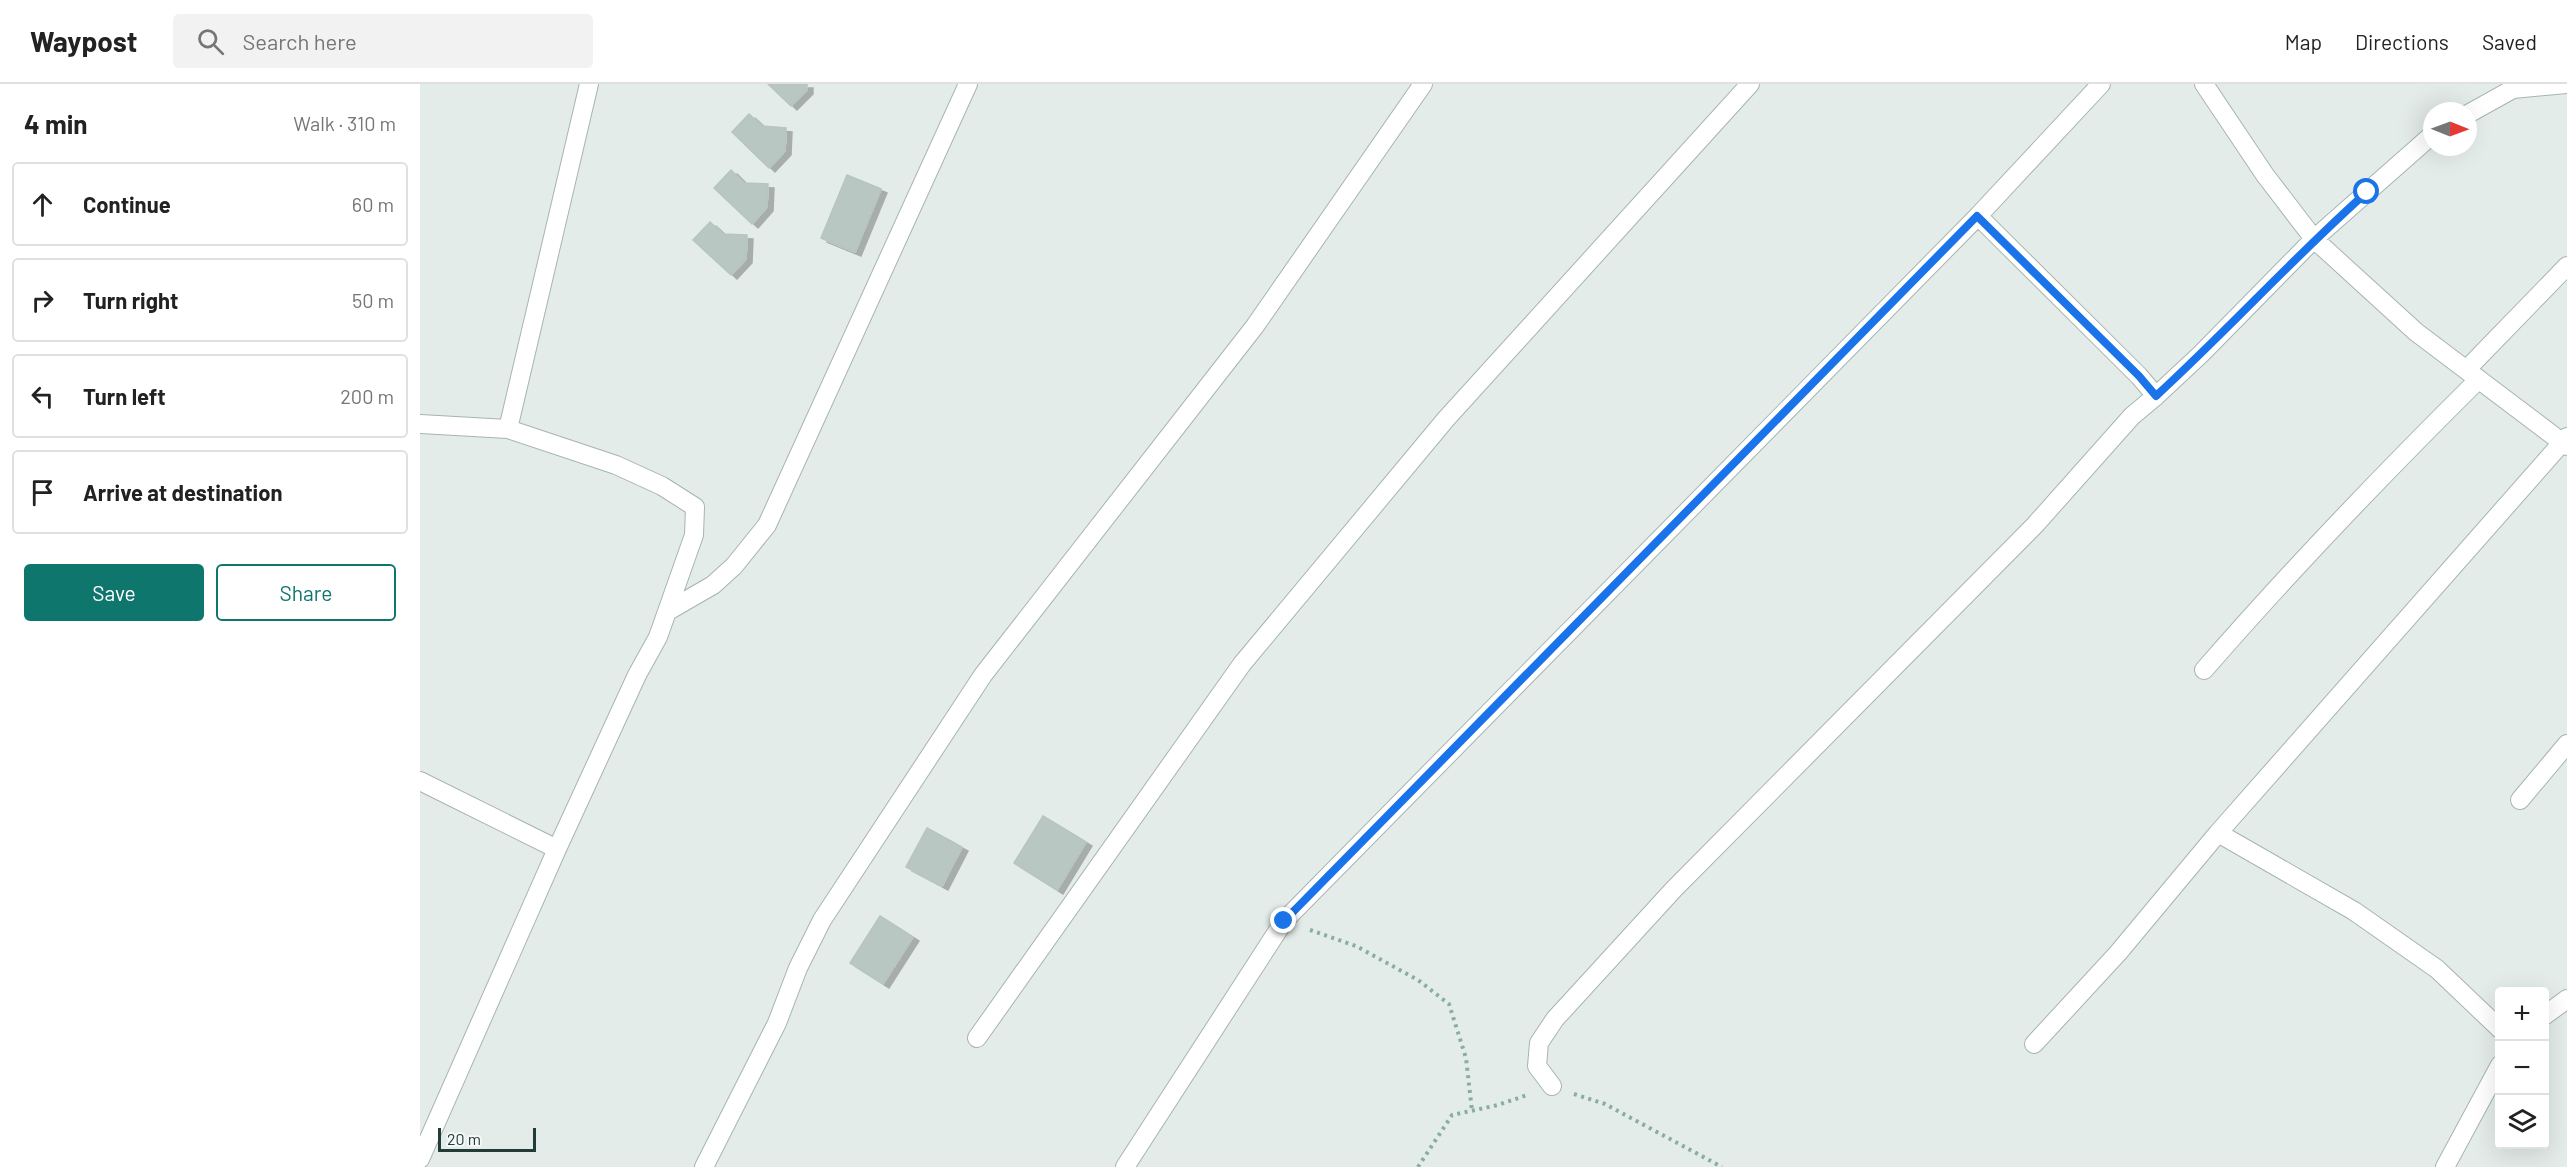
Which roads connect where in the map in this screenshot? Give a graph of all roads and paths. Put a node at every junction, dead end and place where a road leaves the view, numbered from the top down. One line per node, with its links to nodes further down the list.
1 (590, 84): 16 (street)
2 (968, 84): 18 (street)
3 (1423, 84): 35 (street)
4 (1750, 84): 29 (street)
5 (2101, 84): 10 (street)
6 (2204, 84): 11 (street)
7 (2567, 84): 8 (street)
8 (2477, 109)
9 (2423, 143): 11 (street)
10 (1977, 216): 14 (street); 25 (street)
11 (2314, 239): 13 (street); 14 (street)
12 (2567, 266): 13 (street)
13 (2473, 374): 17 (street); 19 (street)
14 (2156, 396): 32 (street)
15 (420, 424): 16 (street)
16 (508, 429): 18 (street)
17 (2565, 442): 23 (street)
18 (668, 611): 24 (street)
19 (2204, 670)
20 (2567, 744): 22 (street)
21 (420, 781): 24 (street)
22 (2520, 800)
23 (2218, 833): 28 (street); 30 (street)
24 (556, 849): 34 (street)
25 (1284, 921): 33 (path); 36 (street)
26 (2567, 999): 27 (street)
27 (2549, 1012)
28 (2495, 1025)
29 (977, 1038)
30 (2034, 1044)
31 (2495, 1073): 39 (street)
32 (1552, 1086): 33 (path); 38 (path)
33 (1472, 1111): 37 (path)
34 (420, 1159)
35 (704, 1167)
36 (1125, 1167)
37 (1418, 1167)
38 (1722, 1167)
39 (2445, 1167)

